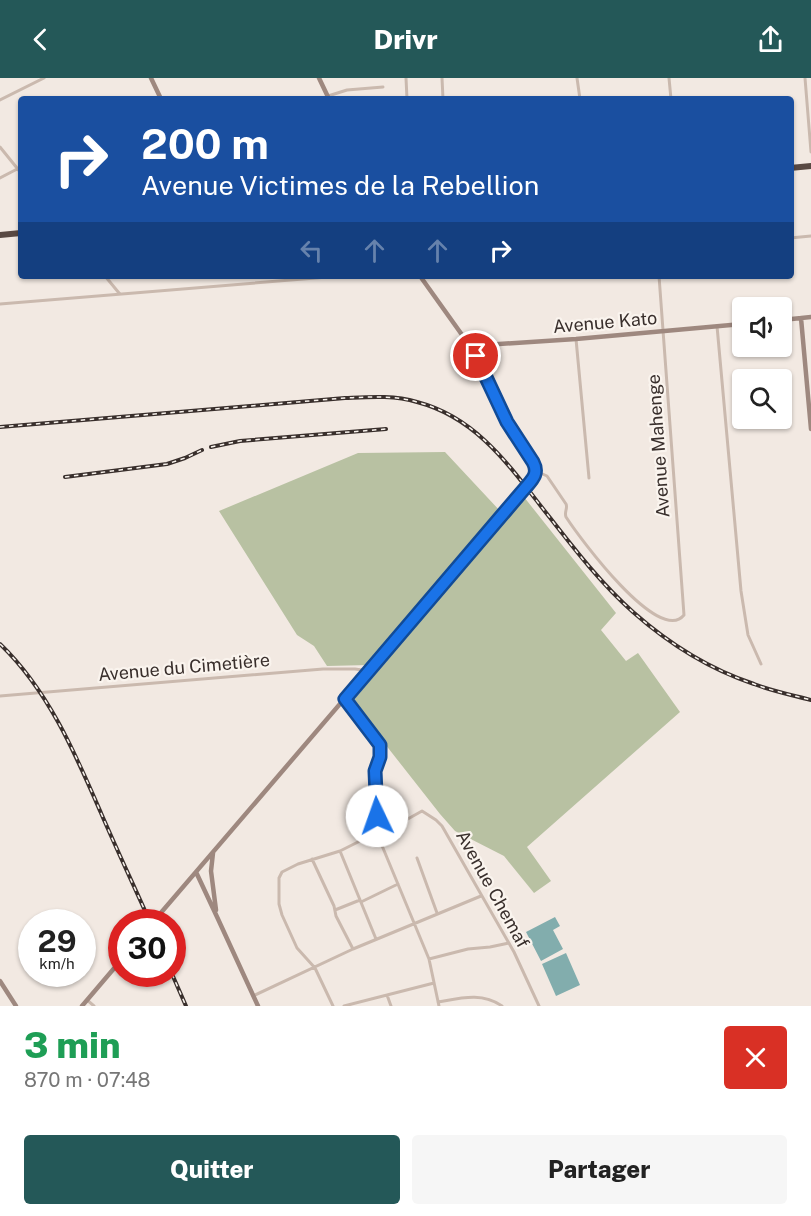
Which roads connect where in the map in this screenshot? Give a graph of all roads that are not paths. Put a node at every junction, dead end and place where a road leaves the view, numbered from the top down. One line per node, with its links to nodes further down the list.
1 (44, 78): 17 (street)
2 (151, 78): 10 (street)
3 (319, 78): 11 (street)
4 (406, 78): 13 (street)
5 (442, 78): 14 (street)
6 (577, 78): 15 (street)
7 (669, 78): 16 (street)
8 (805, 78): 19 (street)
9 (383, 87): 12 (street)
10 (159, 96)
11 (328, 96)
12 (331, 96)
13 (408, 96)
14 (444, 96)
15 (580, 96)
16 (671, 96)
17 (0, 100)
18 (0, 147): 21 (street)
19 (811, 152)
20 (811, 166): 22 (highway)
21 (18, 167)
22 (794, 168)
23 (18, 169): 24 (street)
24 (0, 178)
25 (18, 233): 26 (highway)
26 (0, 235)
27 (811, 236): 28 (street)
28 (794, 238)
29 (108, 279): 33 (street)
30 (303, 279): 33 (street)
31 (422, 279): 42 (street)
32 (659, 279): 40 (street, Avenue Mahenge)
33 (120, 294): 34 (street)
34 (0, 304)
35 (811, 317): 36 (street)
36 (801, 318): 37 (street); 43 (street)
37 (792, 319)
38 (732, 325): 39 (street, Avenue Kato)
39 (717, 326): 40 (street, Avenue Kato); 46 (street)
40 (663, 331): 41 (street, Avenue Kato); 44 (street, Avenue Mahenge)
41 (576, 339): 42 (street, Avenue Kato); 45 (street)
42 (470, 345): 44 (street)
43 (811, 429)
44 (536, 471): 47 (street)
45 (589, 478)
46 (761, 664)
47 (369, 671): 48 (street, Avenue du Cimetière); 49 (street)
48 (0, 696)
49 (345, 699): 50 (street); 51 (street)
50 (379, 834): 52 (street, Avenue Chemaf); 56 (street); 57 (street, Avenue Chemaf)
51 (213, 851): 55 (street); 62 (street)
52 (340, 851): 54 (street, Avenue Chemaf); 58 (street)
53 (417, 858): 61 (street)
54 (312, 859): 60 (street); 68 (street, Avenue Chemaf)
55 (196, 872): 59 (street); 62 (street)
56 (398, 884): 58 (street); 63 (street)
57 (481, 896): 61 (street); 65 (street, Avenue Chemaf)
58 (361, 901): 60 (street); 64 (street)
59 (164, 909)
60 (335, 910): 66 (street)
61 (437, 913): 63 (street)
62 (218, 919): 73 (street)
63 (414, 922): 64 (street); 67 (street)
64 (376, 939): 66 (street)
65 (509, 943): 67 (street); 85 (street, Avenue Chemaf)
66 (353, 949): 68 (street)
67 (429, 959): 71 (street)
68 (315, 968): 73 (street); 80 (street)
69 (108, 975): 74 (street)
70 (0, 981): 76 (street)
71 (434, 983): 72 (street); 75 (street)
72 (387, 995): 81 (street); 82 (street)
73 (253, 996): 79 (street)
74 (87, 1000): 77 (street); 78 (street)
75 (439, 1004): 83 (street); 84 (street)
76 (16, 1006)
77 (82, 1006)
78 (94, 1006)
79 (258, 1006)
80 (333, 1006)
81 (344, 1006)
82 (392, 1006)
83 (432, 1006)
84 (502, 1006)
85 (539, 1006)

